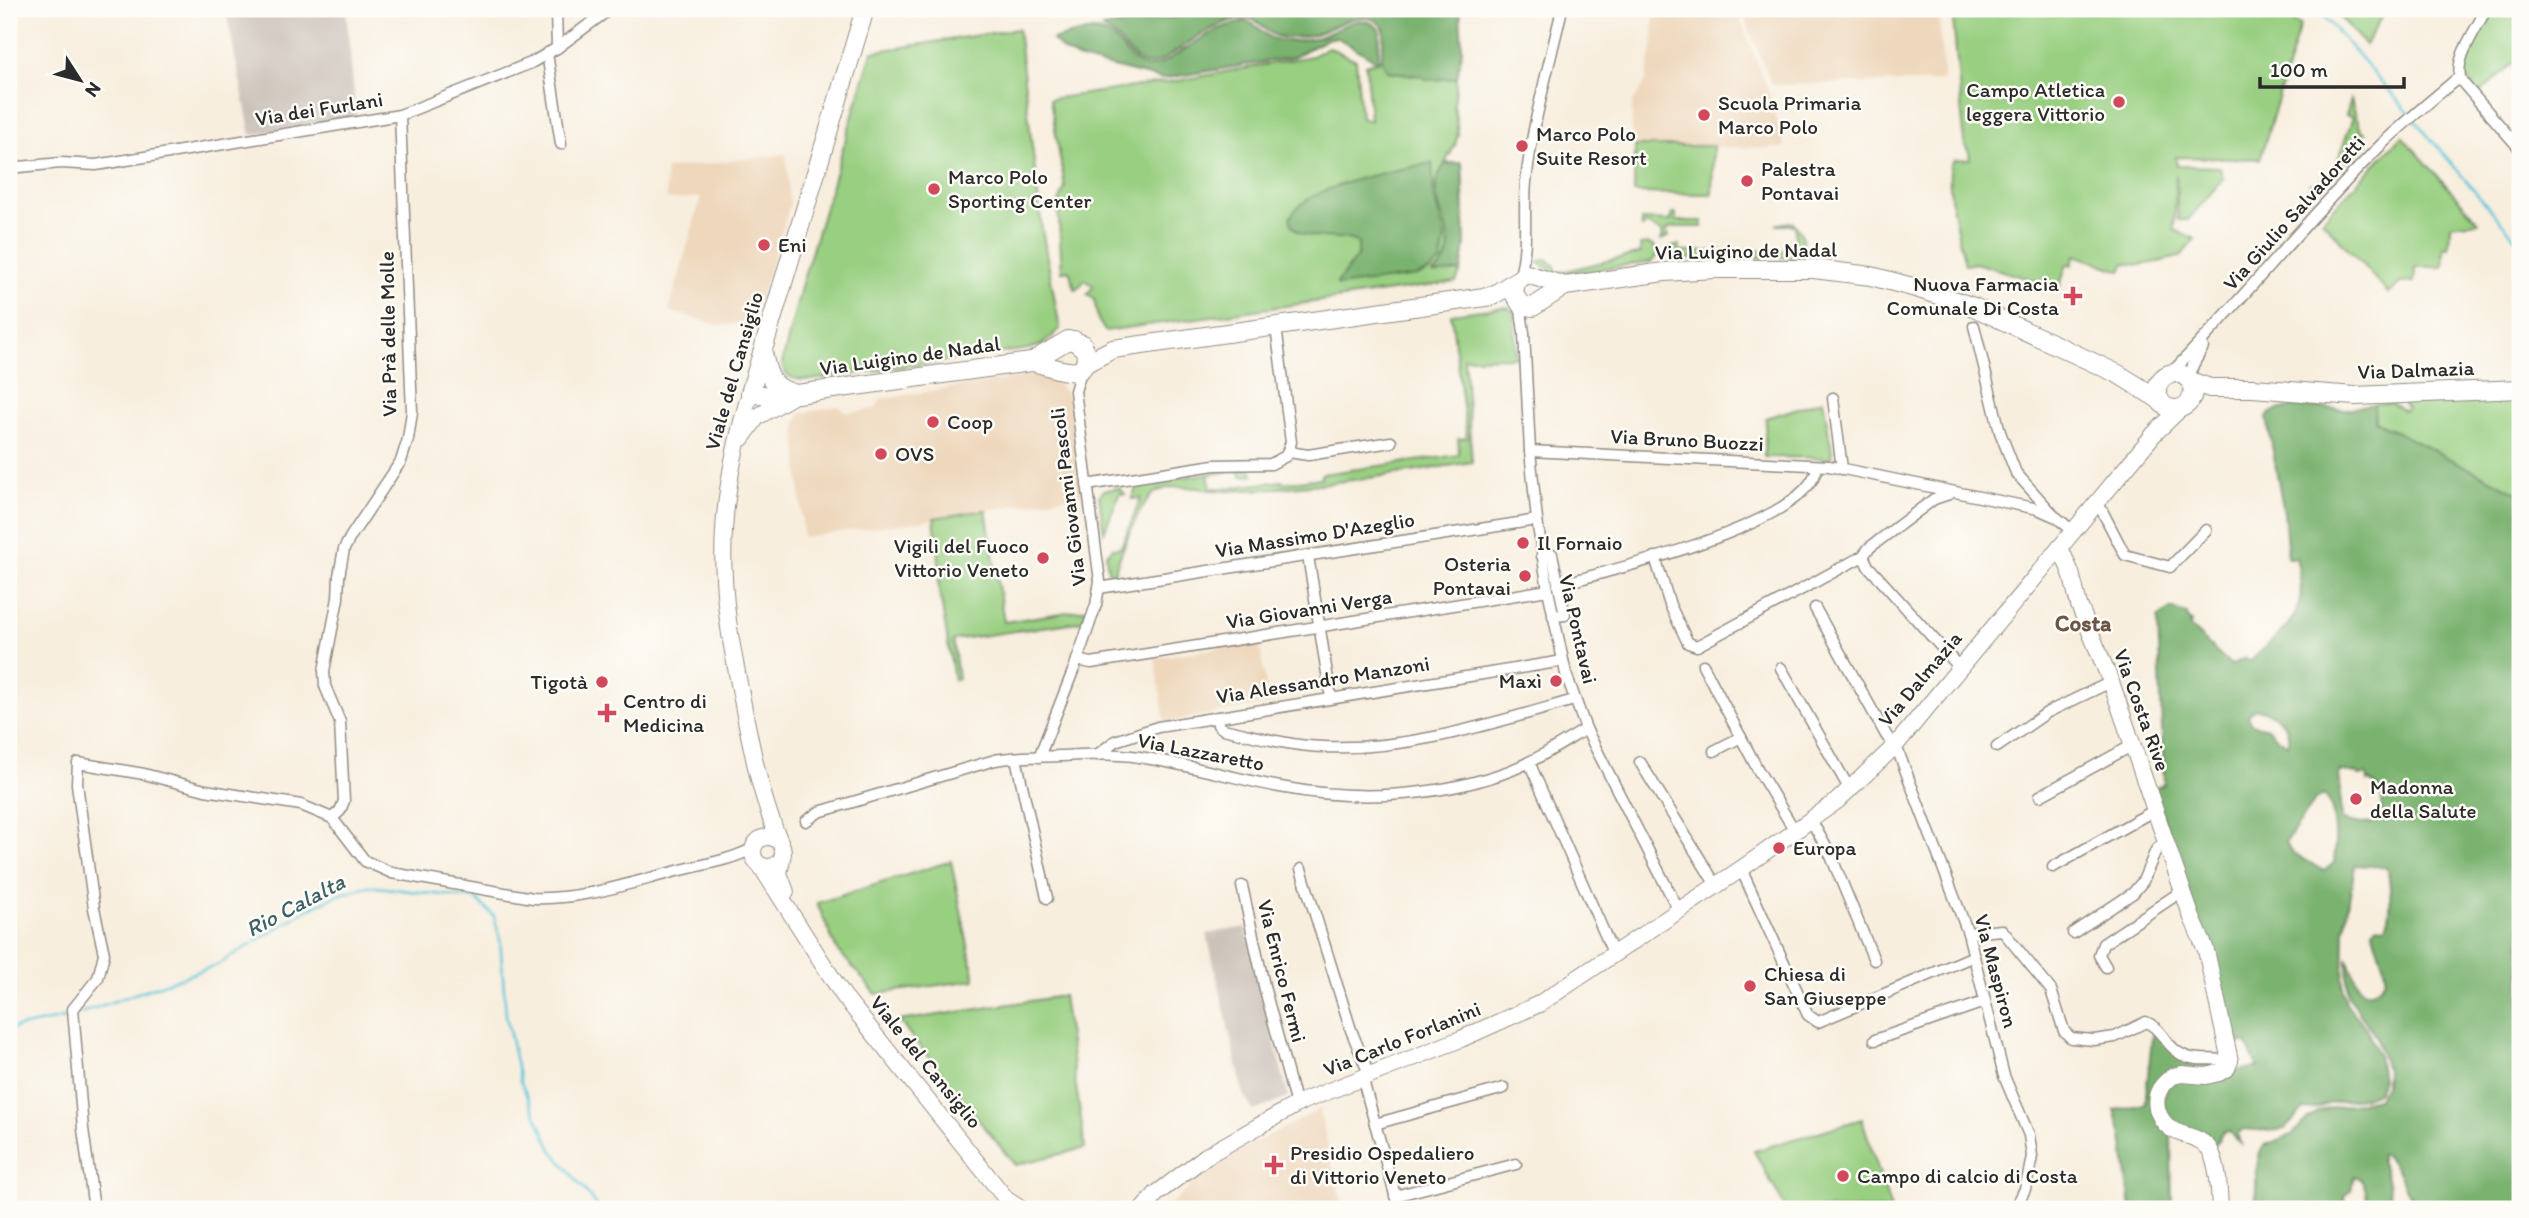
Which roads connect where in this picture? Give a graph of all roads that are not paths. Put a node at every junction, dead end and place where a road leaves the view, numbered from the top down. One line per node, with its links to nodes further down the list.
1 (556, 9): 6 (street)
2 (610, 9): 6 (street, Via dei Furlani)
3 (865, 9): 23 (main road, Viale del Cansiglio)
4 (1562, 9): 12 (street)
5 (2486, 9): 7 (street)
6 (552, 51): 8 (street, Via dei Furlani); 9 (street)
7 (2459, 77): 10 (street); 20 (street, Via Giulio Salvadoretti)
8 (400, 115): 11 (street, Via dei Furlani); 89 (street, Via Prà delle Molle)
9 (561, 144)
10 (2520, 149)
11 (9, 168)
12 (1524, 245): 13 (street); 14 (street)
13 (1540, 277): 14 (main road); 15 (main road, Via Luigino de Nadal); 17 (main road)
14 (1517, 280): 16 (main road, Via Luigino de Nadal); 17 (main road)
15 (1565, 286): 17 (main road, Via Luigino de Nadal); 28 (main road, Via Luigino de Nadal)
16 (1492, 296): 17 (main road, Via Luigino de Nadal); 19 (main road, Via Luigino de Nadal)
17 (1529, 302): 21 (street, Via Pontavai); 21 (street, Via Pontavai)
18 (1974, 326): 48 (street)
19 (1276, 327): 24 (main road, Via Luigino de Nadal); 43 (street)
20 (2212, 332): 29 (street, Via Giulio Salvadoretti); 30 (street, Via Giulio Salvadoretti)
21 (1524, 333): 41 (street, Via Pontavai)
22 (1066, 343): 24 (main road, Via Luigino de Nadal); 25 (main road, Via Luigino de Nadal); 26 (main road); 27 (main road)
23 (763, 348): 34 (main road, Viale del Cansiglio); 35 (main road, Via Luigino de Nadal)
24 (1110, 350): 26 (main road, Via Luigino de Nadal)
25 (1031, 362): 27 (main road, Via Luigino de Nadal); 35 (main road, Via Luigino de Nadal)
26 (1084, 365): 27 (main road, Via Luigino de Nadal); 32 (street, Via Giovanni Pascoli)
27 (1061, 370): 32 (street, Via Giovanni Pascoli)
28 (2118, 374): 29 (main road, Via Luigino de Nadal); 37 (main road, Via Luigino de Nadal)
29 (2168, 374): 30 (main road); 37 (main road)
30 (2190, 380): 31 (main road, Via Dalmazia); 38 (main road)
31 (2229, 388): 33 (main road, Via Dalmazia); 38 (main road, Via Dalmazia)
32 (1075, 389): 46 (street, Via Giovanni Pascoli)
33 (2520, 389)
34 (750, 393): 35 (main road, Via Luigino de Nadal); 42 (street, Viale del Cansiglio)
35 (796, 394): 42 (street, Via Luigino de Nadal)
36 (1833, 398): 45 (street)
37 (2160, 401): 38 (main road); 39 (street, Via Dalmazia)
38 (2183, 406): 39 (street, Via Dalmazia)
39 (2155, 433): 50 (street, Via Dalmazia)
40 (1391, 442): 43 (street)
41 (1530, 450): 44 (street, Via Bruno Buozzi); 54 (street, Via Pontavai)
42 (734, 452): 80 (street, Viale del Cansiglio)
43 (1289, 452): 46 (street)
44 (1816, 466): 45 (street, Via Bruno Buozzi); 60 (street, Via Giovanni Verga)
45 (1842, 469): 47 (street, Via Bruno Buozzi)
46 (1087, 485): 61 (street, Via Giovanni Pascoli)
47 (1915, 485): 49 (street, Via Bruno Buozzi); 52 (street)
48 (2026, 485): 51 (street); 53 (street)
49 (1954, 494): 51 (street, Via Bruno Buozzi); 52 (street)
50 (2098, 503): 55 (street); 56 (street, Via Dalmazia)
51 (2024, 506): 53 (street, Via Bruno Buozzi)
52 (1920, 509): 59 (street)
53 (2056, 517): 56 (street, Via Bruno Buozzi)
54 (1537, 520): 58 (street, Via Massimo D'Azeglio); 62 (street, Via Pontavai)
55 (2206, 530)
56 (2073, 531): 57 (street, Via Dalmazia)
57 (2060, 547): 69 (street, Via Dalmazia); 70 (street, Via Costa Rive)
58 (1308, 556): 61 (street, Via Massimo D'Azeglio); 64 (street)
59 (1863, 556): 60 (street); 69 (street)
60 (1655, 557): 62 (street, Via Giovanni Verga)
61 (1100, 588): 65 (street, Via Giovanni Pascoli)
62 (1553, 588): 64 (street, Via Giovanni Verga); 66 (street, Via Pontavai)
63 (1815, 608): 77 (street, Via Maspiron)
64 (1320, 627): 65 (street, Via Giovanni Verga); 71 (street)
65 (1077, 660): 82 (street, Via Giovanni Pascoli)
66 (1563, 661): 71 (street, Via Alessandro Manzoni); 72 (street, Via Pontavai)
67 (1703, 665): 75 (street)
68 (1781, 668): 86 (street)
69 (1960, 668): 77 (street, Via Dalmazia)
70 (2111, 682): 76 (street, Via Costa Rive); 78 (street)
71 (1331, 698): 73 (street, Via Alessandro Manzoni)
72 (1574, 699): 73 (street); 74 (street, Via Pontavai)
73 (1217, 716): 81 (street, Via Alessandro Manzoni)
74 (1586, 729): 84 (street, Via Lazzaretto); 103 (street, Via Pontavai)
75 (1741, 737): 79 (street); 92 (street)
76 (2133, 744): 87 (street); 88 (street, Via Costa Rive)
77 (1895, 746): 86 (street, Via Dalmazia); 104 (street, Via Maspiron)
78 (1997, 747)
79 (1714, 751)
80 (753, 755): 94 (street, Viale del Cansiglio); 95 (street, Viale del Cansiglio)
81 (1097, 755): 82 (street, Via Lazzaretto); 84 (street, Via Lazzaretto)
82 (1039, 757): 83 (street, Via Lazzaretto)
83 (1016, 758): 91 (street, Via Lazzaretto); 102 (street)
84 (1529, 762): 107 (street)
85 (1640, 762): 99 (street)
86 (1850, 790): 90 (street, Via Dalmazia)
87 (2040, 796)
88 (2155, 810): 93 (street, Via Costa Rive); 96 (street)
89 (332, 818): 95 (street); 121 (street)
90 (1811, 820): 92 (street, Via Dalmazia); 109 (street)
91 (806, 821)
92 (1795, 831): 98 (street, Via Dalmazia)
93 (2165, 841): 101 (street, Via Costa Rive); 105 (street)
94 (782, 852): 95 (street); 95 (street); 106 (street, Viale del Cansiglio)
95 (757, 854): 106 (street, Viale del Cansiglio)
96 (2053, 866)
97 (1301, 869): 114 (street)
98 (1741, 869): 99 (street, Via Dalmazia); 108 (street)
99 (1716, 886): 103 (street, Via Dalmazia)
100 (1242, 887): 116 (street, Via Enrico Fermi)
101 (2182, 891): 110 (street); 113 (street, Via Costa Rive)
102 (1047, 898)
103 (1679, 911): 107 (street, Via Carlo Forlanini)
104 (1968, 933): 108 (street, Via Maspiron); 113 (street)
105 (2073, 933)
106 (813, 948): 120 (street, Viale del Cansiglio)
107 (1614, 955): 114 (street, Via Carlo Forlanini)
108 (1974, 956): 111 (street, Via Maspiron)
109 (1874, 960)
110 (2106, 967)
111 (1984, 1002): 112 (street); 124 (street, Via Maspiron)
112 (1875, 1040)
113 (2230, 1061): 125 (street)
114 (1365, 1075): 116 (street, Via Carlo Forlanini); 117 (street)
115 (1504, 1088): 117 (street)
116 (1296, 1105): 122 (street, Via Carlo Forlanini)
117 (1375, 1124): 119 (street)
118 (1516, 1164): 119 (street)
119 (1395, 1196): 123 (street)
120 (1013, 1206)
121 (94, 1209)
122 (1143, 1209)
123 (1399, 1209)
124 (2015, 1209)
125 (2220, 1209)

